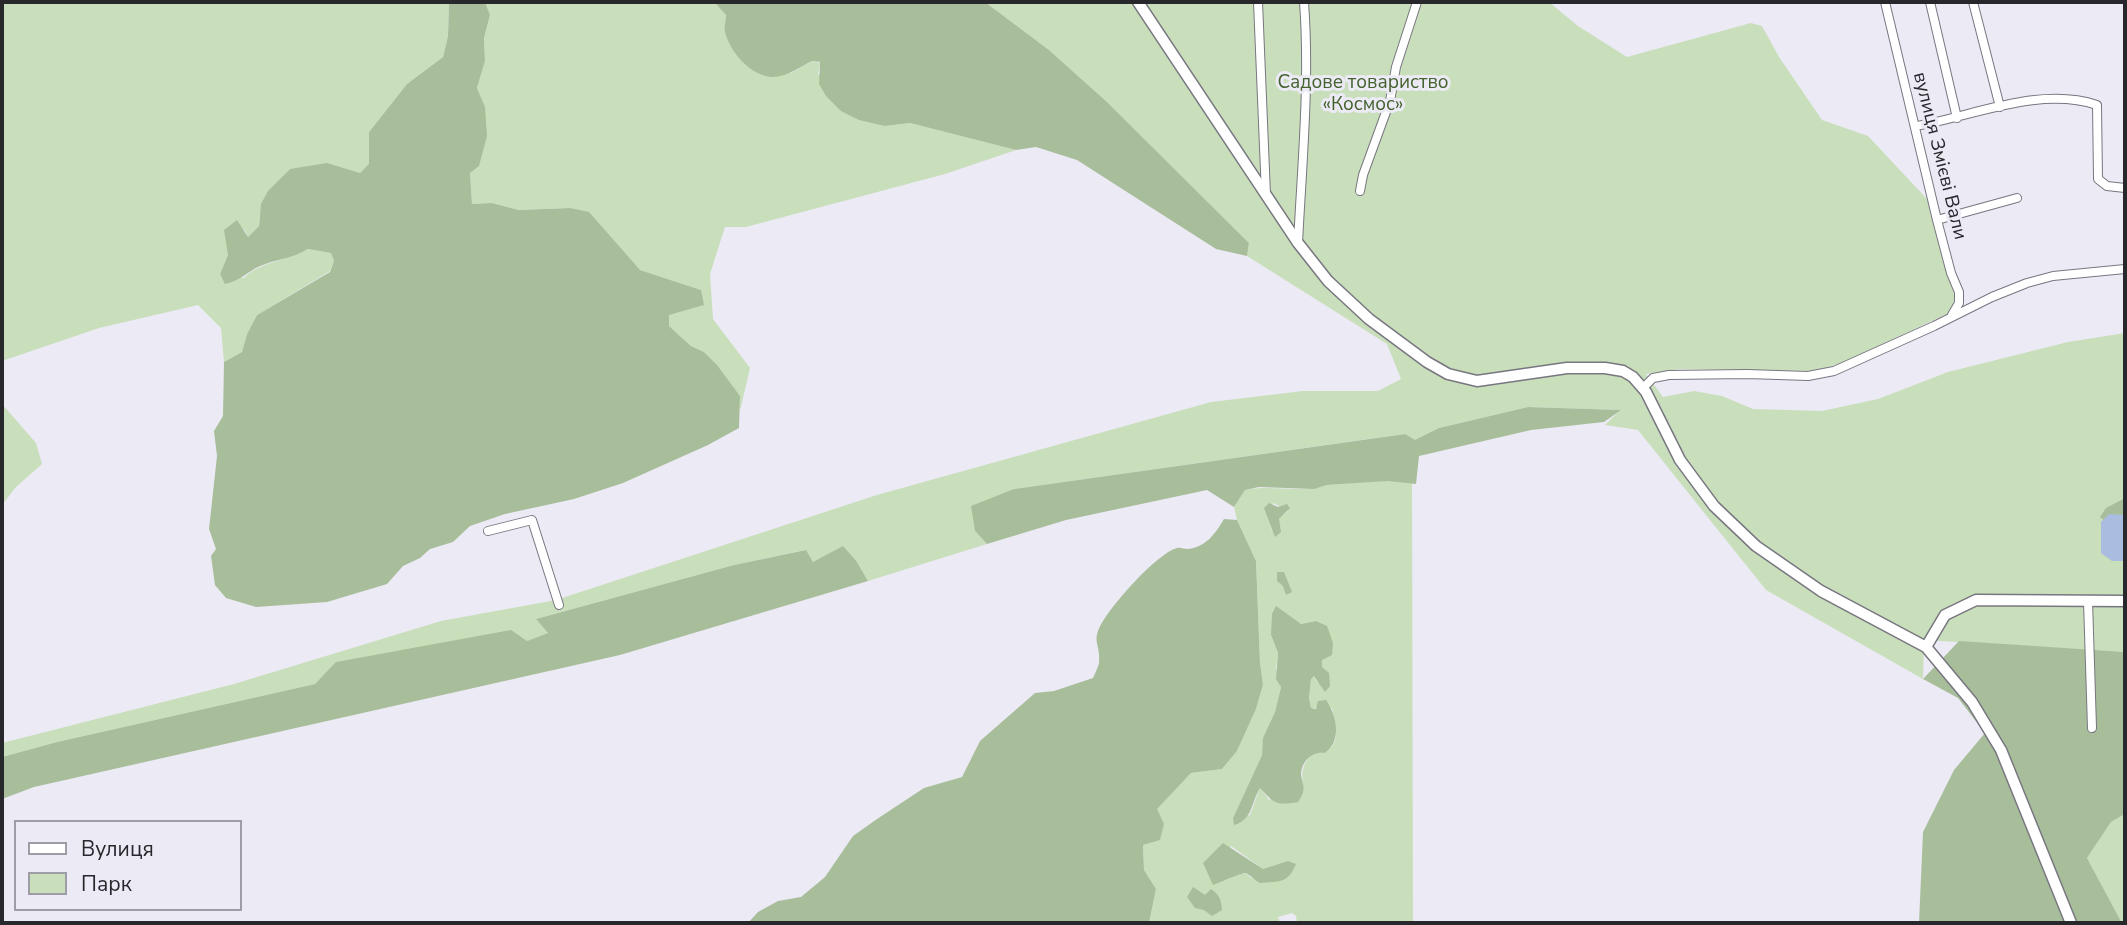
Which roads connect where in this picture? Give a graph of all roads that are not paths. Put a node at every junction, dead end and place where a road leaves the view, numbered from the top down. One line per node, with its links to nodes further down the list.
1 (1138, 2): 13 (street)
2 (1258, 2): 13 (street)
3 (1304, 2): 16 (street)
4 (1417, 2): 12 (street)
5 (1885, 2): 10 (street, вулиця Змієві Вали)
6 (1930, 2): 9 (street)
7 (1973, 2): 8 (street)
8 (2000, 107): 9 (street); 11 (street)
9 (1957, 118): 10 (street)
10 (1916, 126): 15 (street, вулиця Змієві Вали)
11 (2125, 188)
12 (1360, 191)
13 (1266, 195): 16 (street)
14 (2017, 198): 15 (street)
15 (1937, 220): 18 (street, вулиця Змієві Вали)
16 (1298, 243): 19 (street)
17 (2125, 269): 18 (street)
18 (1952, 315): 19 (street)
19 (1644, 387): 24 (street)
20 (488, 531): 23 (street)
21 (2088, 601): 22 (street); 24 (street); 25 (street)
22 (2125, 601)
23 (559, 605)
24 (1926, 647): 26 (street)
25 (2092, 729)
26 (2071, 923)

